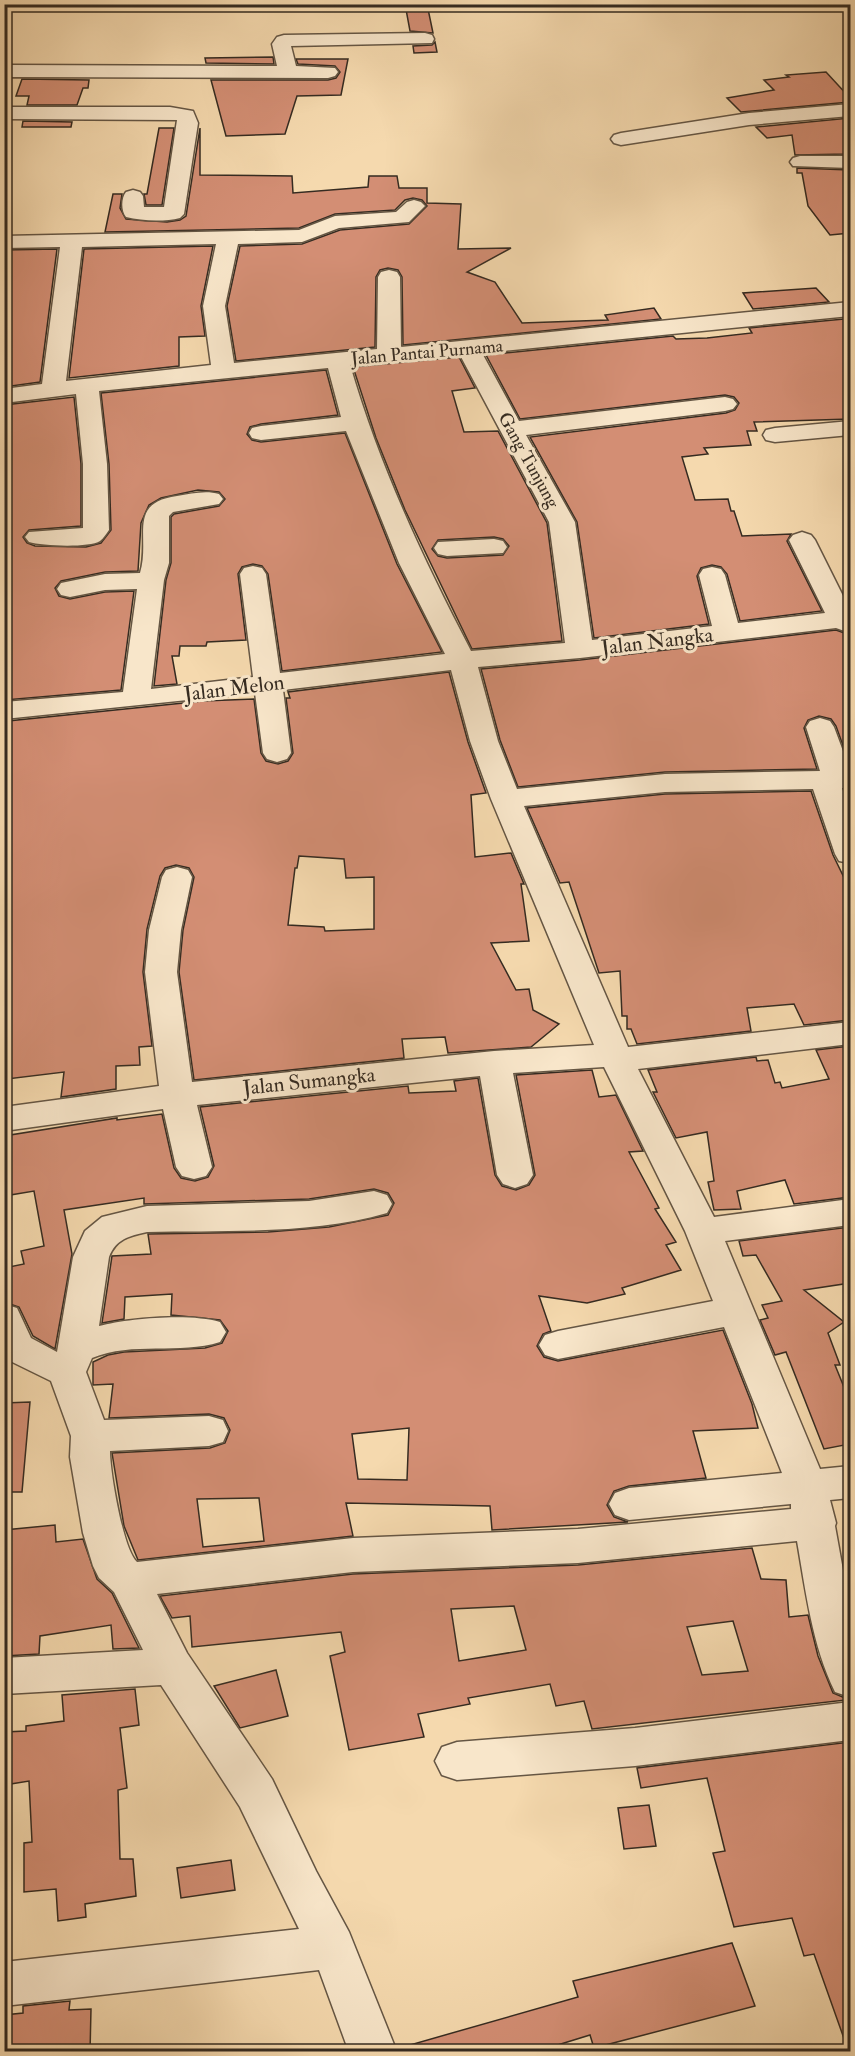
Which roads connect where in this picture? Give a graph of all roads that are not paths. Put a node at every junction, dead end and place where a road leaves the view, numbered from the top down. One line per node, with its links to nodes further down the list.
1 (425, 39): 2 (street)
2 (288, 70): 3 (street); 4 (street)
3 (328, 72)
4 (4, 73)
5 (850, 110): 7 (street)
6 (4, 113): 10 (street)
7 (621, 139)
8 (800, 162): 9 (street)
9 (850, 162)
10 (133, 196)
11 (414, 206): 12 (street)
12 (228, 238): 13 (street); 20 (street)
13 (72, 240): 14 (street); 22 (street)
14 (4, 242)
15 (389, 277): 18 (street)
16 (850, 309): 17 (street, Jalan Pantai Purnama)
17 (468, 348): 18 (street, Jalan Pantai Purnama); 27 (street, Gang Tunjung)
18 (389, 356): 19 (street, Jalan Pantai Purnama)
19 (337, 359): 20 (street, Jalan Pantai Purnama); 25 (street)
20 (223, 370): 21 (street, Jalan Pantai Purnama)
21 (87, 386): 22 (street, Jalan Pantai Purnama); 31 (street)
22 (53, 389): 23 (street, Jalan Pantai Purnama)
23 (4, 396)
24 (725, 404): 27 (street)
25 (355, 423): 28 (street); 42 (street)
26 (850, 428): 29 (street)
27 (511, 429): 41 (street, Gang Tunjung)
28 (261, 433)
29 (775, 435)
30 (210, 499): 37 (street)
31 (38, 537)
32 (802, 540): 39 (street)
33 (494, 547): 34 (street)
34 (447, 548)
35 (254, 574): 43 (street)
36 (712, 575): 40 (street)
37 (151, 580): 38 (street); 44 (street)
38 (70, 589)
39 (847, 621): 40 (street, Jalan Nangka)
40 (727, 632): 41 (street, Jalan Nangka)
41 (579, 650): 42 (street, Jalan Nangka)
42 (462, 660): 43 (street, Jalan Melon); 49 (street)
43 (269, 684): 44 (street, Jalan Melon); 47 (street)
44 (136, 699): 45 (street, Jalan Melon)
45 (4, 711)
46 (820, 727): 48 (street)
47 (277, 753)
48 (837, 779): 49 (street); 50 (street)
49 (506, 799): 53 (street)
50 (850, 854)
51 (177, 877): 55 (street)
52 (850, 1033): 53 (street, Jalan Sumangka)
53 (617, 1057): 54 (street, Jalan Sumangka); 61 (street)
54 (495, 1062): 55 (street, Jalan Sumangka); 57 (street)
55 (177, 1094): 56 (street, Jalan Sumangka); 58 (street)
56 (4, 1119)
57 (515, 1175)
58 (197, 1193): 59 (street); 66 (street)
59 (374, 1204)
60 (850, 1212): 61 (street)
61 (704, 1231): 62 (street)
62 (736, 1311): 65 (street); 71 (street)
63 (4, 1318): 66 (street)
64 (207, 1332): 66 (street)
65 (558, 1345)
66 (72, 1360): 68 (street)
67 (209, 1431): 68 (street)
68 (90, 1436): 72 (street)
69 (850, 1482): 71 (street)
70 (628, 1504): 71 (street)
71 (812, 1504): 72 (street); 75 (street)
72 (129, 1580): 73 (street)
73 (172, 1666): 74 (street); 78 (street)
74 (4, 1676)
75 (850, 1679)
76 (850, 1721): 77 (street)
77 (457, 1761)
78 (333, 1947): 79 (street); 80 (street)
79 (4, 1984)
80 (373, 2052)

